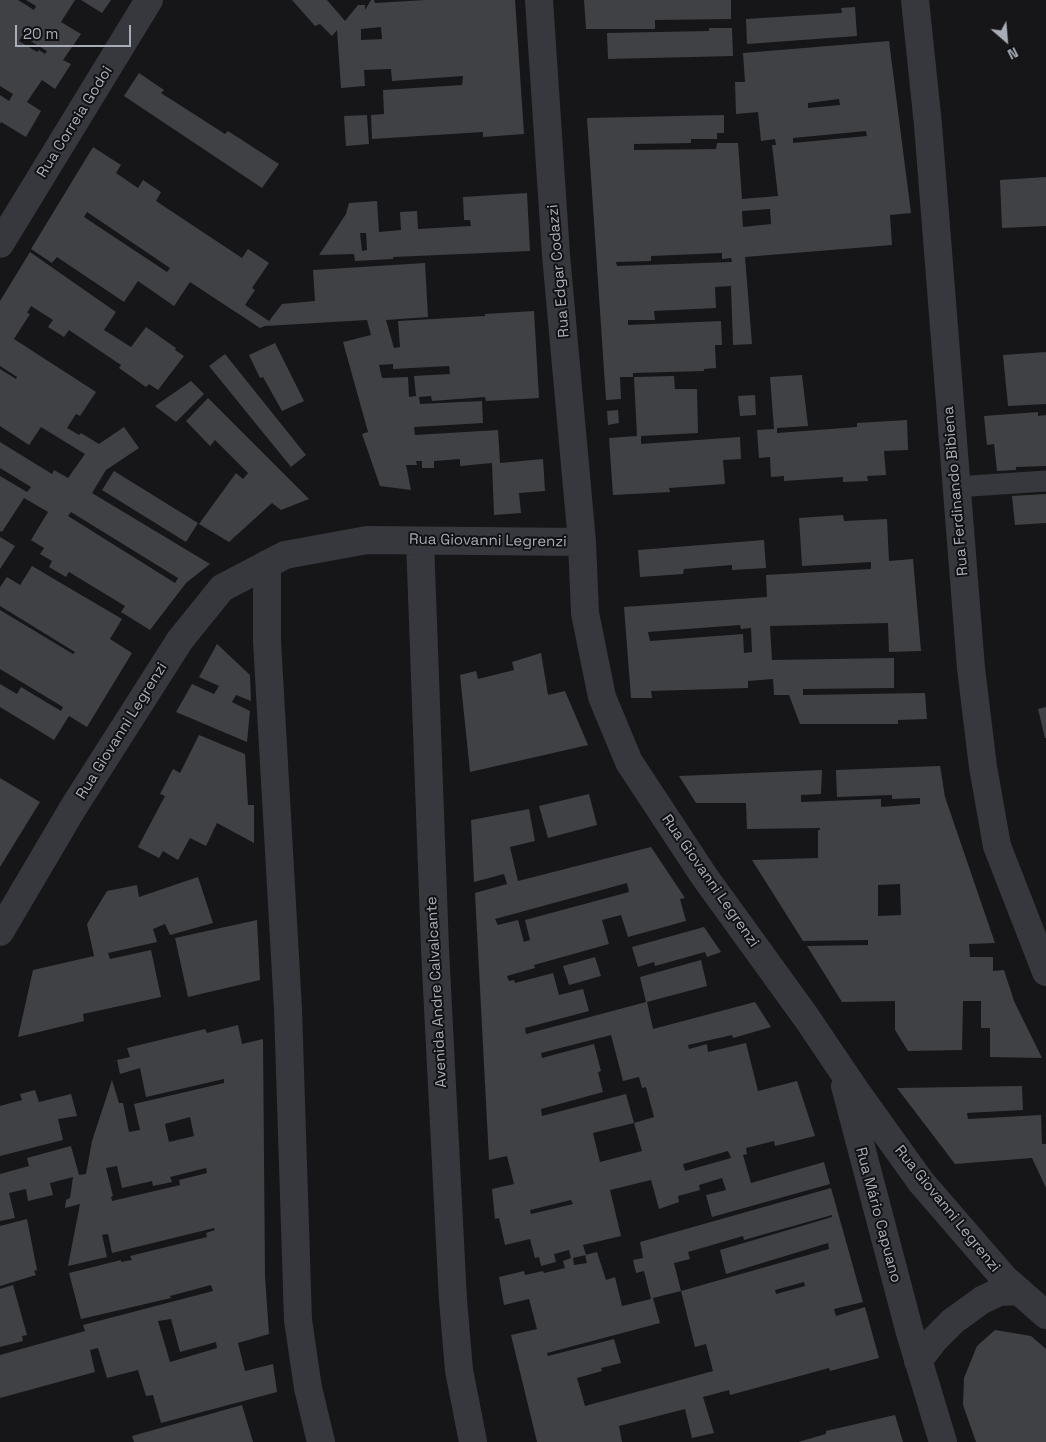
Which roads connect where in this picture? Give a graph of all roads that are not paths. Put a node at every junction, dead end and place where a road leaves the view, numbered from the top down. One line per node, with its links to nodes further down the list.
1 (149, 0): 4 (street, Rua Correia Godoi)
2 (539, 0): 8 (street, Rua Edgar Codazzi)
3 (915, 0): 6 (street, Rua Ferdinando Bibiena)
4 (0, 244)
5 (1046, 481): 6 (lane)
6 (956, 487): 11 (street, Rua Ferdinando Bibiena)
7 (420, 540): 8 (street, Rua Giovanni Legrenzi); 9 (street, Rua Giovanni Legrenzi); 17 (street, Avenida Andre Calvalcante)
8 (582, 542): 12 (street, Rua Giovanni Legrenzi)
9 (267, 564): 10 (street, Rua Giovanni Legrenzi); 16 (street)
10 (0, 932)
11 (1046, 972)
12 (841, 1067): 13 (street, Rua Giovanni Legrenzi); 15 (street, Rua Mário Capuano)
13 (1018, 1291): 14 (street, Rua Giovanni Legrenzi); 15 (street)
14 (1046, 1315)
15 (918, 1361): 18 (street, Rua Mário Capuano)
16 (321, 1442)
17 (473, 1442)
18 (943, 1442)

